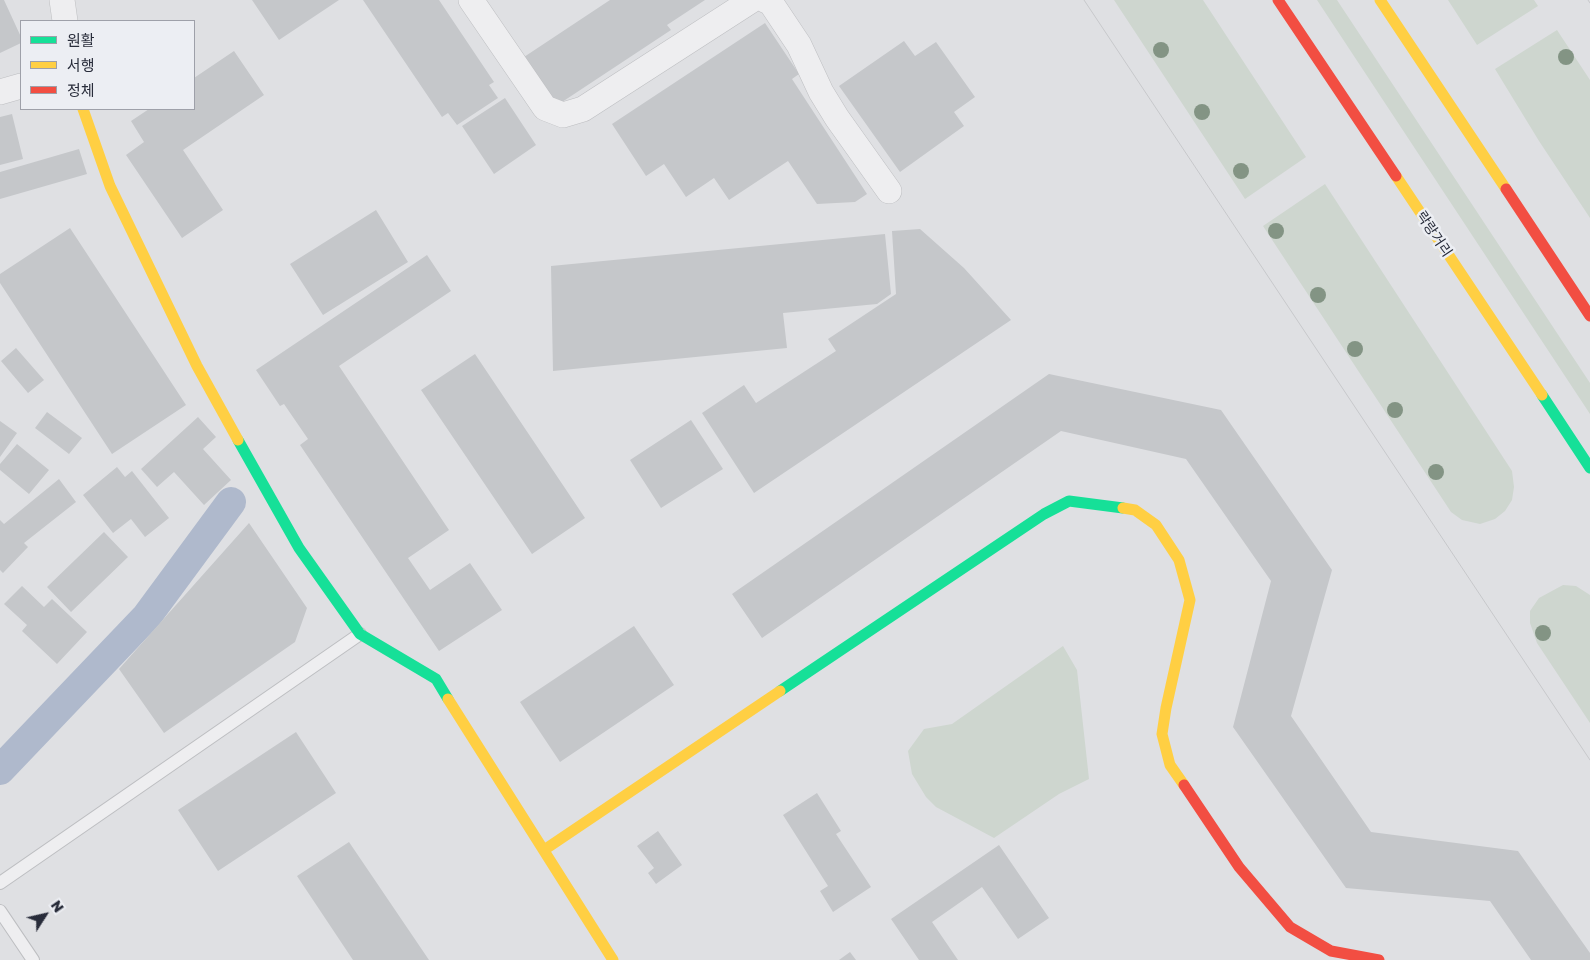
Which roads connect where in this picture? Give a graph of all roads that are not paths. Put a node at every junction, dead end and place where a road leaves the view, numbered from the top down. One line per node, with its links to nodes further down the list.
1 (471, 0): 2 (street)
2 (752, 0)
3 (765, 0): 9 (street)
4 (1278, 0): 11 (street, 락랑거리)
5 (1380, 0): 10 (street)
6 (20, 86): 7 (street)
7 (0, 92)
8 (84, 110): 12 (street)
9 (889, 191)
10 (1590, 316)
11 (1590, 468)
12 (360, 634): 13 (street); 14 (lane)
13 (544, 850): 17 (street); 18 (street)
14 (0, 883)
15 (0, 912): 16 (lane)
16 (33, 960)
17 (613, 960)
18 (1379, 960)

